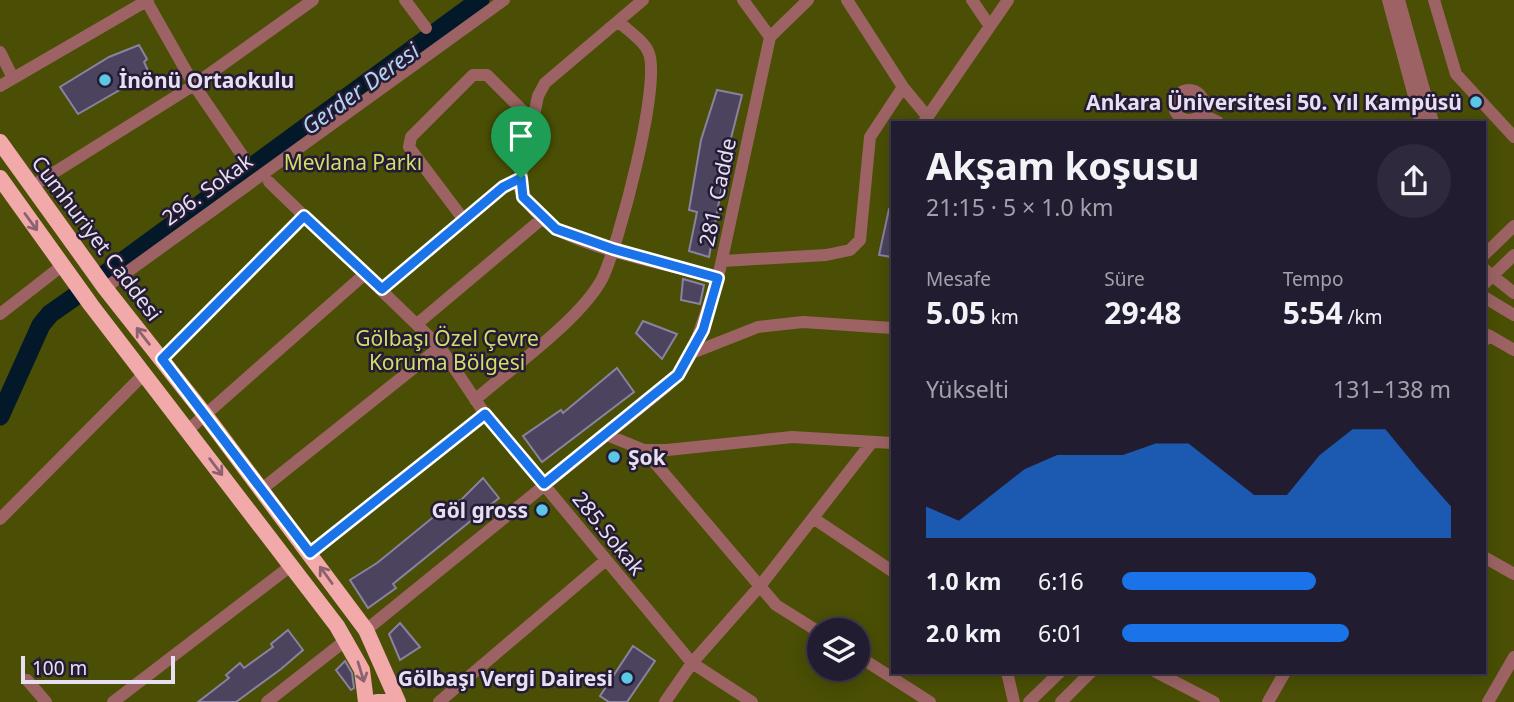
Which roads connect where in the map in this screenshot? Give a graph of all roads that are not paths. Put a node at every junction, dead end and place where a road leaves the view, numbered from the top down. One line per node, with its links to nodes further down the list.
1 (147, 0): 19 (street); 20 (street)
2 (313, 0): 20 (street)
3 (405, 0): 16 (street)
4 (504, 0): 48 (street, 296. Sokak)
5 (643, 0): 14 (street)
6 (743, 0): 17 (street)
7 (808, 0): 17 (street)
8 (847, 0): 22 (street)
9 (972, 0): 15 (street)
10 (1008, 0): 15 (street)
11 (1388, 0): 27 (street)
12 (1399, 0): 28 (street)
13 (1434, 0): 29 (street)
14 (618, 21): 25 (street); 40 (street)
15 (989, 25): 24 (street)
16 (426, 29)
17 (770, 37): 43 (street, 281. Cadde)
18 (0, 52): 19 (street)
19 (13, 79): 21 (street)
20 (194, 85): 31 (street); 35 (street)
21 (0, 86)
22 (903, 87): 24 (street); 43 (street)
23 (1201, 114): 26 (street)
24 (925, 119)
25 (533, 121): 33 (street); 38 (street)
26 (1216, 121)
27 (1421, 121)
28 (1433, 121)
29 (1514, 136)
30 (0, 142): 35 (main road, Cumhuriyet Caddesi)
31 (244, 158)
32 (0, 178): 44 (main road, Cumhuriyet Caddesi, one-way to 44)
33 (521, 178): 37 (street); 38 (street)
34 (269, 182): 36 (street, 285.Sokak)
35 (32, 187): 48 (main road, Cumhuriyet Caddesi)
36 (304, 216): 45 (street, 285.Sokak); 60 (street)
37 (544, 217): 40 (street); 54 (street)
38 (464, 220): 49 (street)
39 (1514, 226): 41 (street)
40 (613, 249): 47 (street); 62 (street)
41 (1486, 253)
42 (1514, 255): 46 (street)
43 (723, 261): 47 (street, 281. Cadde)
44 (63, 265): 52 (street); 61 (main road, Cumhuriyet Caddesi)
45 (366, 273): 49 (street, 285.Sokak); 64 (street)
46 (1486, 276): 50 (street)
47 (718, 278): 59 (street, 281. Cadde)
48 (105, 288): 60 (main road, Cumhuriyet Caddesi, one-way to 48)
49 (382, 289): 54 (street, 285.Sokak)
50 (1514, 293)
51 (1486, 298): 53 (street)
52 (0, 314)
53 (1514, 315)
54 (417, 324): 57 (street, 285.Sokak)
55 (891, 328): 59 (street)
56 (1486, 338): 58 (street)
57 (440, 347): 62 (street, 285.Sokak); 71 (street)
58 (1514, 351)
59 (692, 353): 66 (street, 281. Cadde)
60 (162, 359): 64 (main road, Cumhuriyet Caddesi)
61 (144, 374): 65 (main road, Cumhuriyet Caddesi); 73 (street)
62 (475, 400): 63 (street, 285.Sokak)
63 (485, 414): 70 (street, 285.Sokak); 74 (street)
64 (206, 416): 65 (street); 71 (main road, Cumhuriyet Caddesi)
65 (188, 430): 77 (main road, Cumhuriyet Caddesi, one-way to 77)
66 (607, 435): 69 (street); 70 (street, 281. Cadde)
67 (872, 442): 68 (street); 69 (street); 72 (street)
68 (891, 443)
69 (644, 450): 80 (street)
70 (544, 484): 76 (street, 285.Sokak); 82 (street, 281. Cadde)
71 (262, 489): 74 (main road, Cumhuriyet Caddesi)
72 (813, 518): 78 (street); 80 (street)
73 (0, 519)
74 (310, 553): 82 (main road, Cumhuriyet Caddesi, one-way to 74)
75 (1486, 558): 79 (street)
76 (606, 561): 85 (street, 285.Sokak); 100 (street)
77 (292, 565): 83 (main road, Cumhuriyet Caddesi); 94 (street)
78 (891, 570)
79 (1514, 574)
80 (760, 586): 81 (street); 85 (street)
81 (807, 624)
82 (366, 630): 99 (main road, Cumhuriyet Caddesi)
83 (346, 640): 95 (street); 96 (main road, Cumhuriyet Caddesi, one-way to 96)
84 (1514, 657): 109 (street)
85 (692, 663): 101 (street); 102 (street, 285.Sokak)
86 (870, 664): 103 (street)
87 (1007, 674): 104 (street)
88 (1057, 674): 105 (street)
89 (1089, 674): 106 (street)
90 (1160, 674): 107 (street)
91 (1284, 674): 108 (street)
92 (27, 680): 93 (street)
93 (46, 702)
94 (113, 702)
95 (267, 702)
96 (366, 702)
97 (377, 702): 98 (main road)
98 (392, 702)
99 (398, 702)
100 (439, 702)
101 (665, 702)
102 (752, 702)
103 (930, 702)
104 (1014, 702)
105 (1030, 702)
106 (1061, 702)
107 (1213, 702)
108 (1268, 702)
109 (1488, 702)

